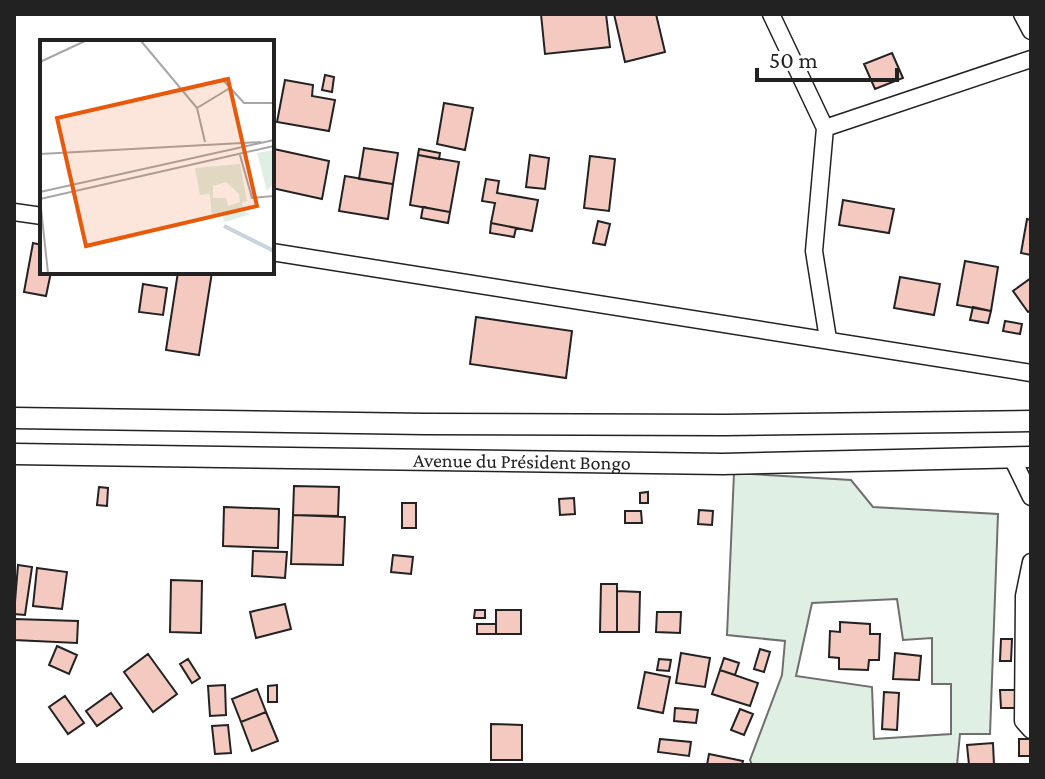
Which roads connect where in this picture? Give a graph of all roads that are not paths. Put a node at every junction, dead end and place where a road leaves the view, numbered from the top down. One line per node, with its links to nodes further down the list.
1 (771, 14): 5 (street)
2 (1022, 14): 3 (street)
3 (1031, 31)
4 (1031, 59): 5 (street)
5 (825, 128): 9 (street)
6 (14, 212): 7 (street)
7 (40, 216)
8 (274, 252): 9 (street)
9 (828, 339): 10 (street)
10 (1031, 373)
11 (14, 418): 12 (street, Avenue du Président Bongo)
12 (1031, 421)
13 (14, 454): 14 (street, Avenue du Président Bongo)
14 (1021, 458): 15 (street)
15 (1031, 497)
16 (1031, 562): 17 (street)
17 (1031, 730)

